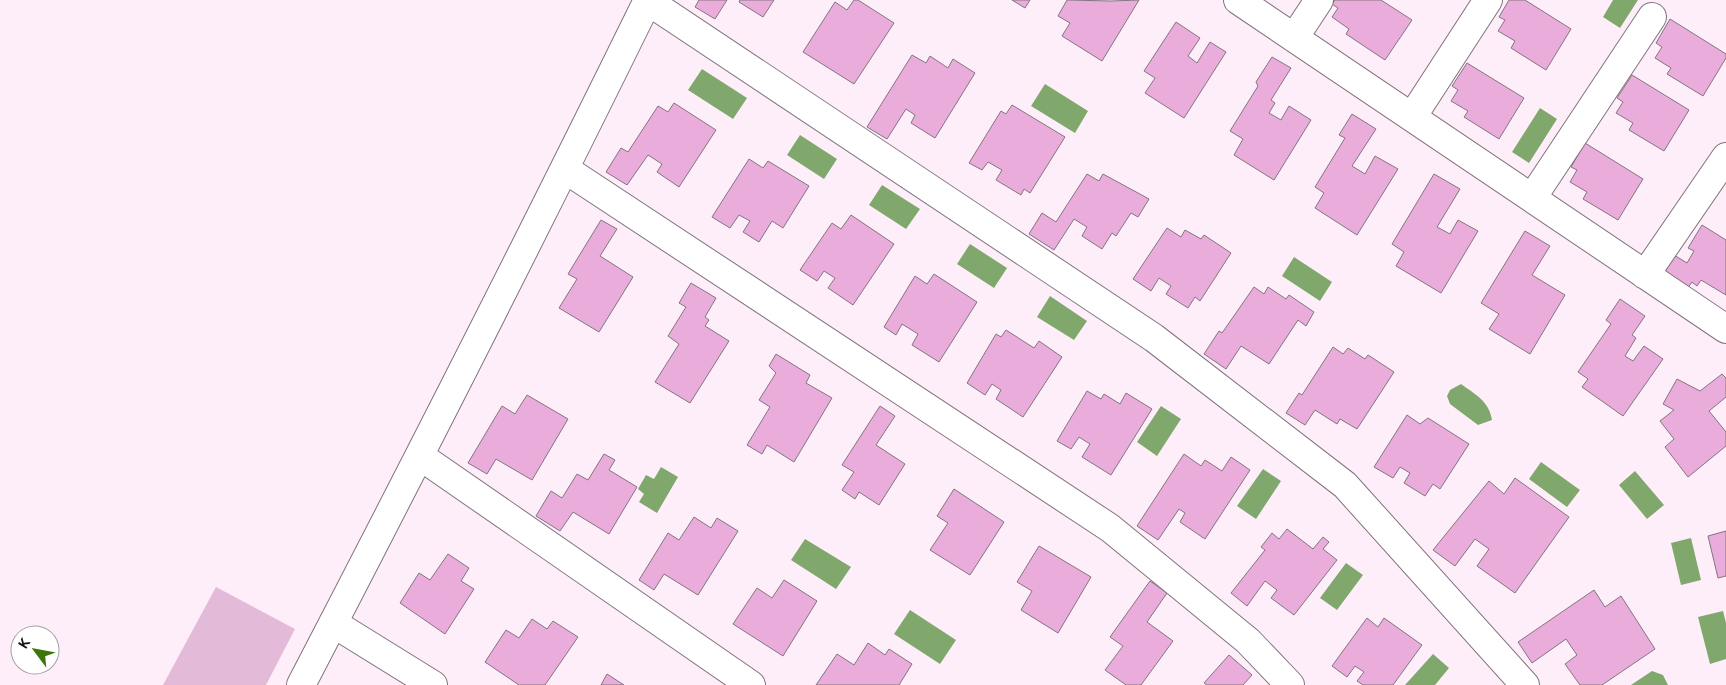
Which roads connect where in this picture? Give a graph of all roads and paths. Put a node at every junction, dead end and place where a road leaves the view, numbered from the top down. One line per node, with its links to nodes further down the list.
1 (648, 0): 9 (street); 19 (street)
2 (1238, 0): 6 (street)
3 (1319, 0): 6 (street)
4 (1488, 0): 7 (street)
5 (1652, 17): 10 (street)
6 (1294, 38): 7 (street)
7 (1412, 117): 10 (street)
8 (1726, 157): 11 (street)
9 (566, 169): 13 (street); 18 (street)
10 (1532, 198): 11 (street)
11 (1645, 275): 12 (street)
12 (1726, 329)
13 (420, 456): 14 (street); 17 (street)
14 (333, 623): 15 (street); 16 (street)
15 (301, 685)
16 (433, 685)
17 (751, 685)
18 (1290, 685)
19 (1525, 685)

